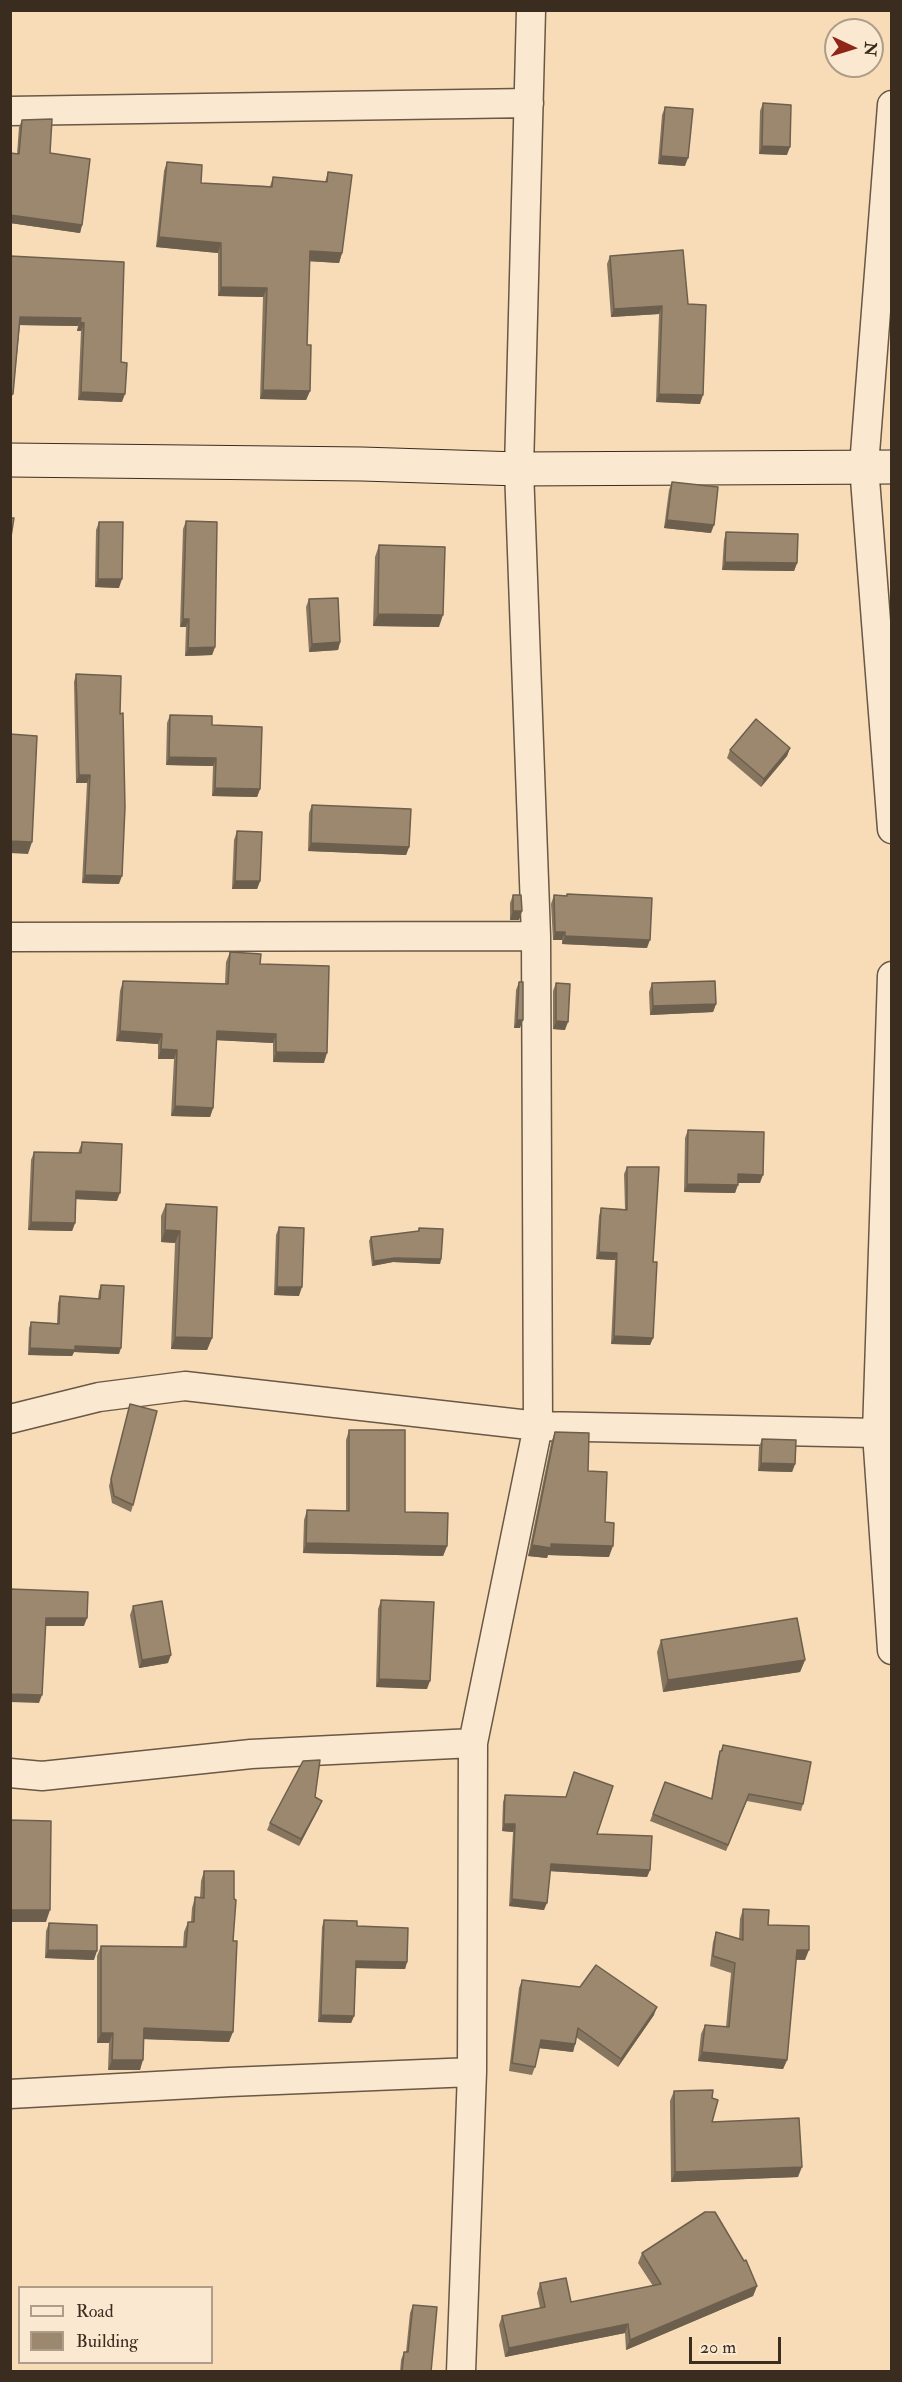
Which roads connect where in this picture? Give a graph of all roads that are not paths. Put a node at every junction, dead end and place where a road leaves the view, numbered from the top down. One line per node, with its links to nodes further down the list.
1 (531, 10): 2 (street)
2 (529, 103): 4 (street); 7 (street)
3 (891, 105): 6 (street)
4 (10, 111)
5 (10, 460): 7 (street)
6 (878, 467): 7 (street); 8 (street)
7 (519, 469): 9 (street)
8 (891, 829)
9 (536, 936): 10 (street); 13 (street)
10 (10, 937)
11 (891, 976): 14 (street)
12 (10, 1419): 13 (street)
13 (538, 1426): 14 (street); 16 (street)
14 (884, 1433): 15 (street)
15 (891, 1650)
16 (473, 1743): 17 (street); 18 (street)
17 (10, 1773)
18 (472, 2072): 19 (street); 20 (street)
19 (10, 2094)
20 (461, 2372)

